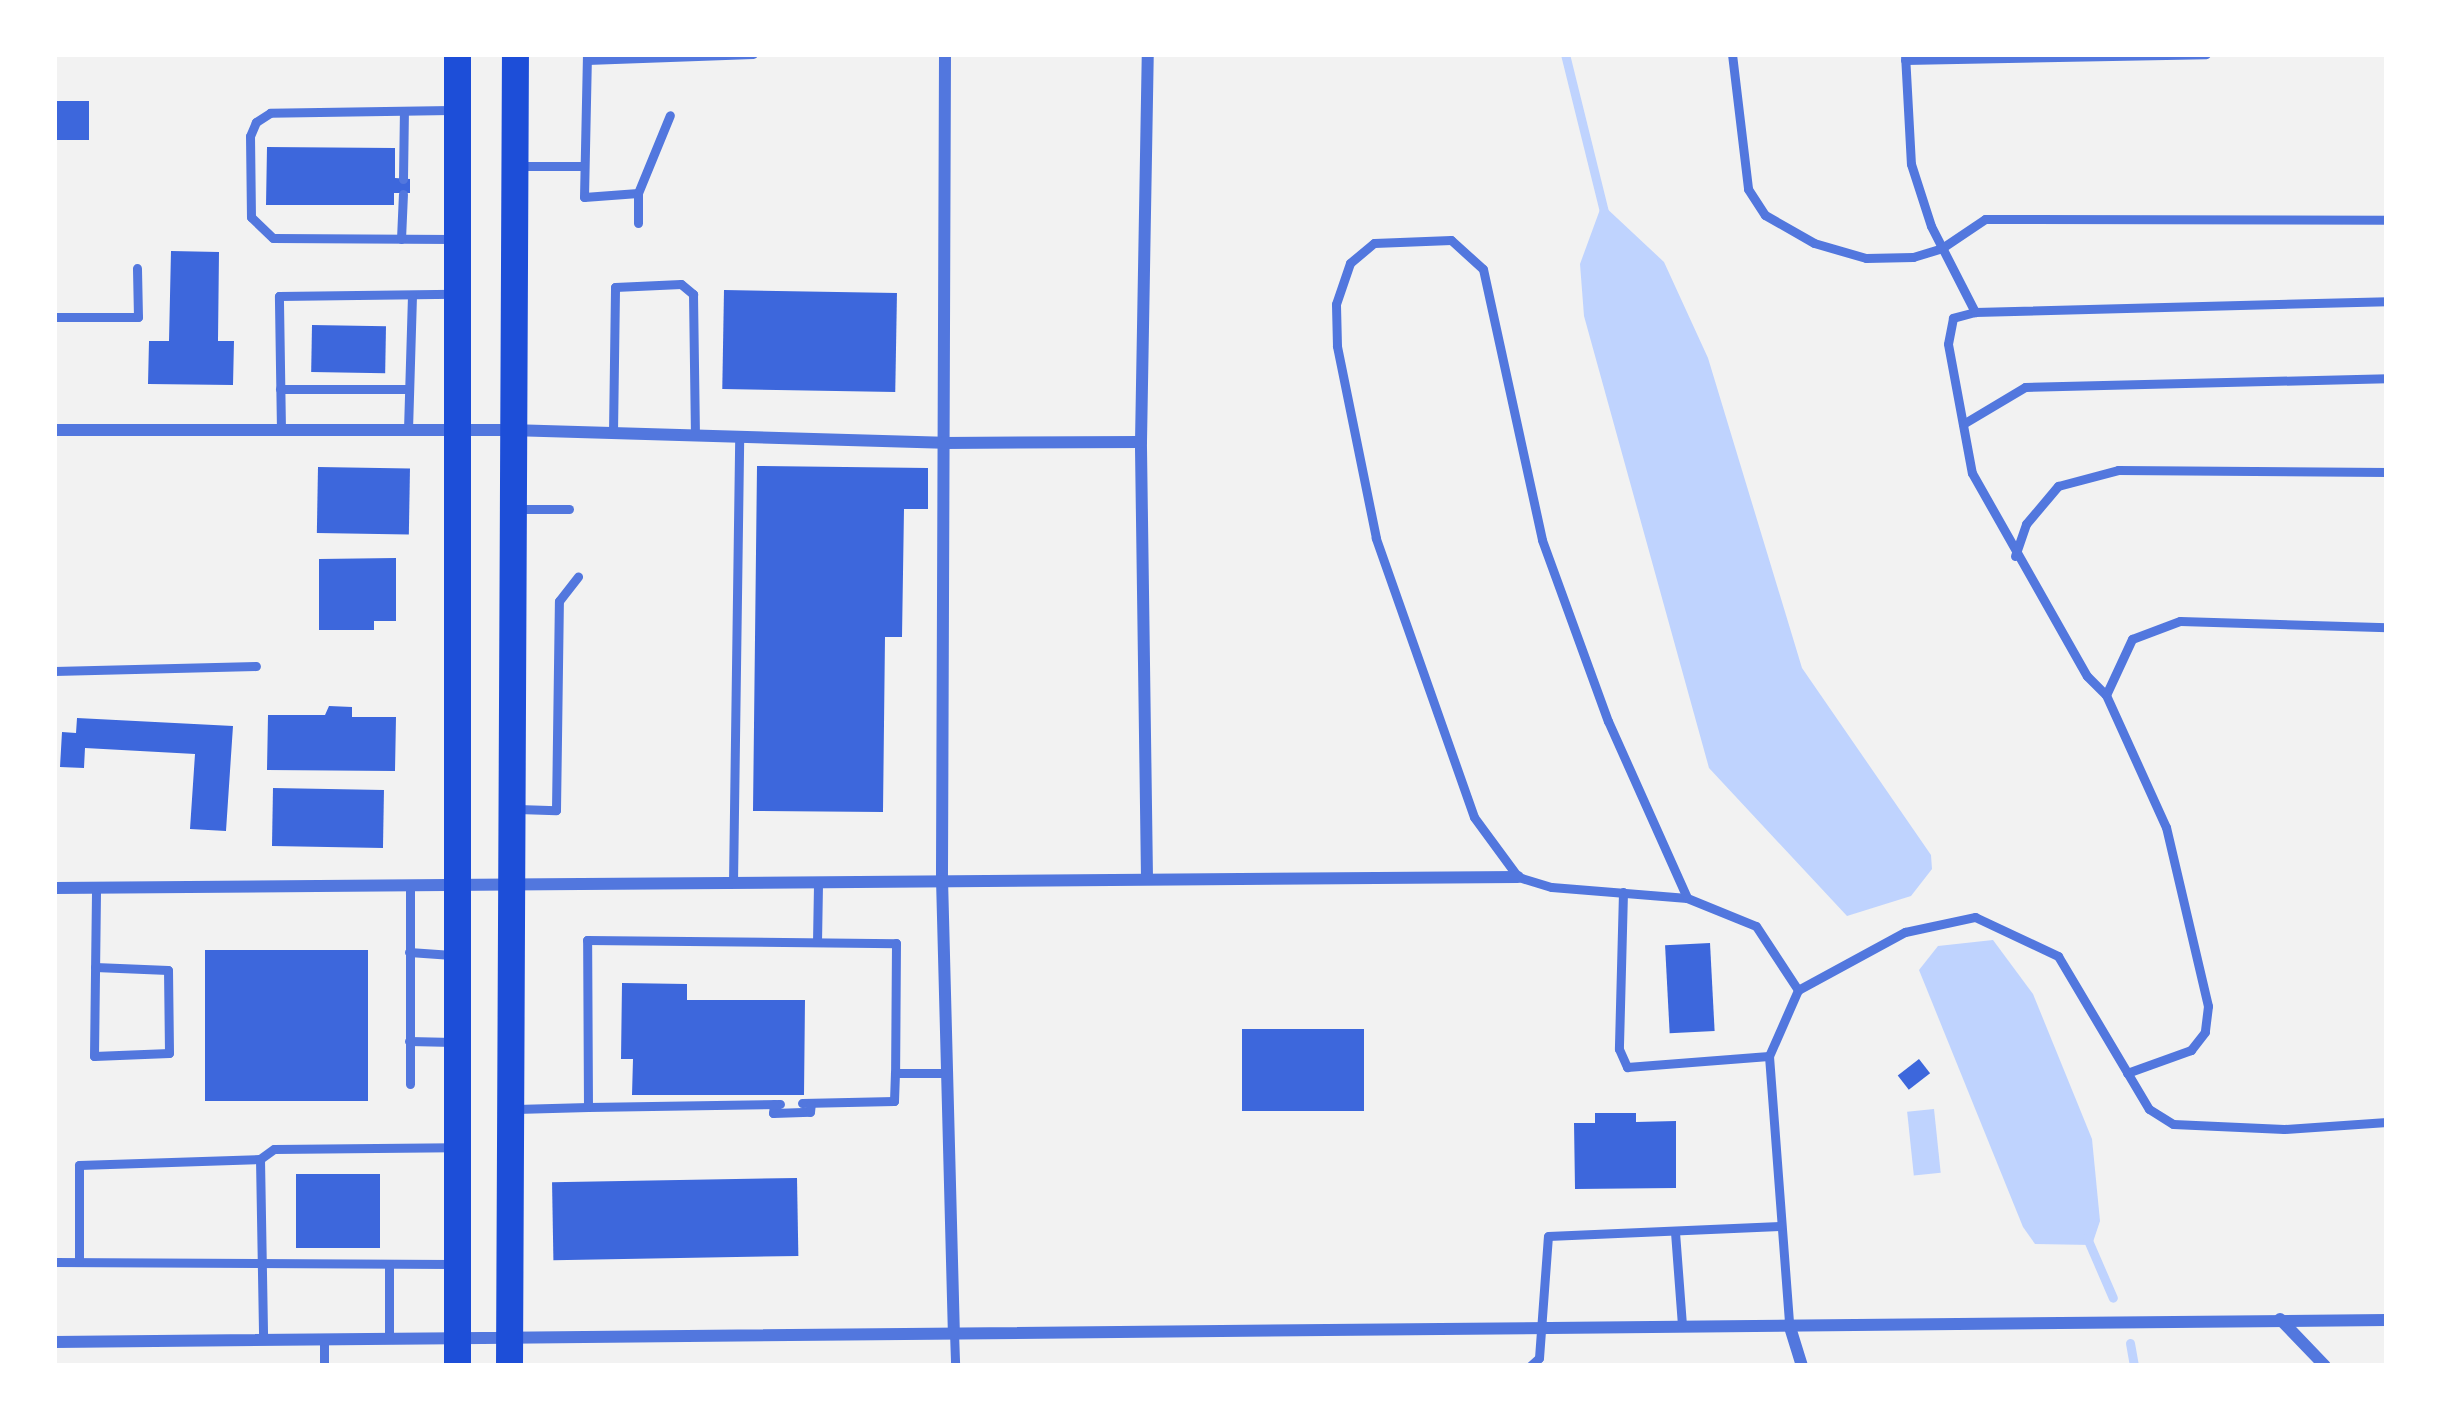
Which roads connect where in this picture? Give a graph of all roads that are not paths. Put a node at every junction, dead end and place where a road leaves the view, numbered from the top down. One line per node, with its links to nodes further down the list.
1 (457, 54): 10 (main road)
2 (514, 54): 13 (main road)
3 (945, 54): 42 (street)
4 (1148, 54): 41 (street)
5 (1732, 54): 22 (lane)
6 (2206, 54): 9 (lane)
7 (753, 55): 8 (lane)
8 (587, 57): 14 (lane)
9 (1905, 57): 22 (lane)
10 (456, 110): 11 (lane); 21 (main road)
11 (404, 111): 15 (lane); 20 (lane)
12 (670, 116): 16 (lane)
13 (513, 166): 14 (lane); 37 (main road)
14 (584, 166): 16 (lane)
15 (403, 178)
16 (638, 193): 19 (lane)
17 (403, 194): 20 (lane)
18 (2387, 220): 22 (lane)
19 (638, 223)
20 (401, 239): 21 (lane)
21 (455, 239): 24 (main road)
22 (1942, 248): 27 (lane)
23 (137, 268): 28 (lane)
24 (455, 294): 25 (lane); 36 (main road)
25 (412, 295): 30 (lane); 31 (lane)
26 (2387, 301): 27 (lane)
27 (1975, 313): 32 (lane)
28 (54, 317)
29 (2387, 378): 32 (lane)
30 (280, 389): 31 (lane); 34 (lane)
31 (409, 389): 35 (lane)
32 (1963, 424): 46 (lane)
33 (54, 430): 34 (street)
34 (280, 430): 35 (street)
35 (408, 430): 36 (street)
36 (454, 430): 37 (street); 61 (main road)
37 (510, 430): 38 (street); 44 (main road)
38 (613, 433): 39 (street); 39 (lane)
39 (695, 435): 40 (street)
40 (739, 437): 42 (street); 57 (lane)
41 (1141, 442): 42 (street); 54 (street)
42 (943, 443): 55 (street)
43 (2387, 472): 46 (lane)
44 (510, 508): 45 (lane); 52 (main road)
45 (569, 509)
46 (2014, 556): 51 (lane)
47 (578, 577): 52 (lane)
48 (2387, 627): 51 (lane)
49 (256, 666): 50 (lane)
50 (54, 671)
51 (2107, 695): 75 (lane)
52 (509, 809): 58 (main road)
53 (1518, 877): 54 (street); 63 (lane); 64 (lane)
54 (1147, 878): 55 (street)
55 (942, 879): 56 (street); 73 (street)
56 (818, 881): 57 (street); 65 (lane)
57 (733, 883): 58 (street)
58 (509, 886): 61 (street); 78 (main road)
59 (96, 887): 60 (street); 62 (street); 68 (lane)
60 (410, 887): 61 (street); 66 (lane)
61 (457, 887): 67 (main road)
62 (54, 888)
63 (1623, 892): 64 (lane); 72 (lane)
64 (1687, 898): 69 (lane)
65 (817, 942): 74 (lane); 77 (lane)
66 (409, 952): 67 (lane); 70 (lane)
67 (457, 956): 71 (main road)
68 (95, 967): 68 (lane)
69 (1798, 990): 72 (lane); 75 (lane)
70 (409, 1041): 71 (lane); 76 (lane)
71 (458, 1042): 80 (main road)
72 (1769, 1056): 82 (lane)
73 (948, 1072): 74 (lane); 94 (street)
74 (895, 1073): 77 (lane)
75 (2127, 1073): 79 (lane)
76 (410, 1084)
77 (588, 1107): 78 (lane)
78 (510, 1109): 95 (main road)
79 (2387, 1122)
80 (458, 1148): 81 (lane); 86 (main road)
81 (260, 1159): 85 (lane); 88 (lane)
82 (1781, 1226): 83 (lane); 91 (lane)
83 (1675, 1232): 92 (lane); 93 (lane)
84 (54, 1262): 85 (lane)
85 (79, 1262): 88 (lane)
86 (458, 1263): 87 (lane); 96 (main road)
87 (388, 1264): 88 (lane); 97 (lane)
88 (261, 1267): 98 (lane)
89 (2280, 1319): 90 (street); 91 (street); 107 (street)
90 (2387, 1320)
91 (1789, 1324): 92 (street); 106 (street)
92 (1682, 1325): 93 (street)
93 (1542, 1326): 94 (street); 101 (lane)
94 (954, 1332): 95 (street); 105 (lane)
95 (509, 1336): 96 (street); 104 (main road)
96 (458, 1337): 97 (street); 103 (main road)
97 (388, 1338): 99 (street)
98 (262, 1339): 99 (street); 100 (street)
99 (324, 1339): 102 (lane)
100 (54, 1342)
101 (1538, 1363)
102 (324, 1366)
103 (458, 1366)
104 (509, 1366)
105 (955, 1366)
106 (1802, 1366)
107 (2325, 1366)

